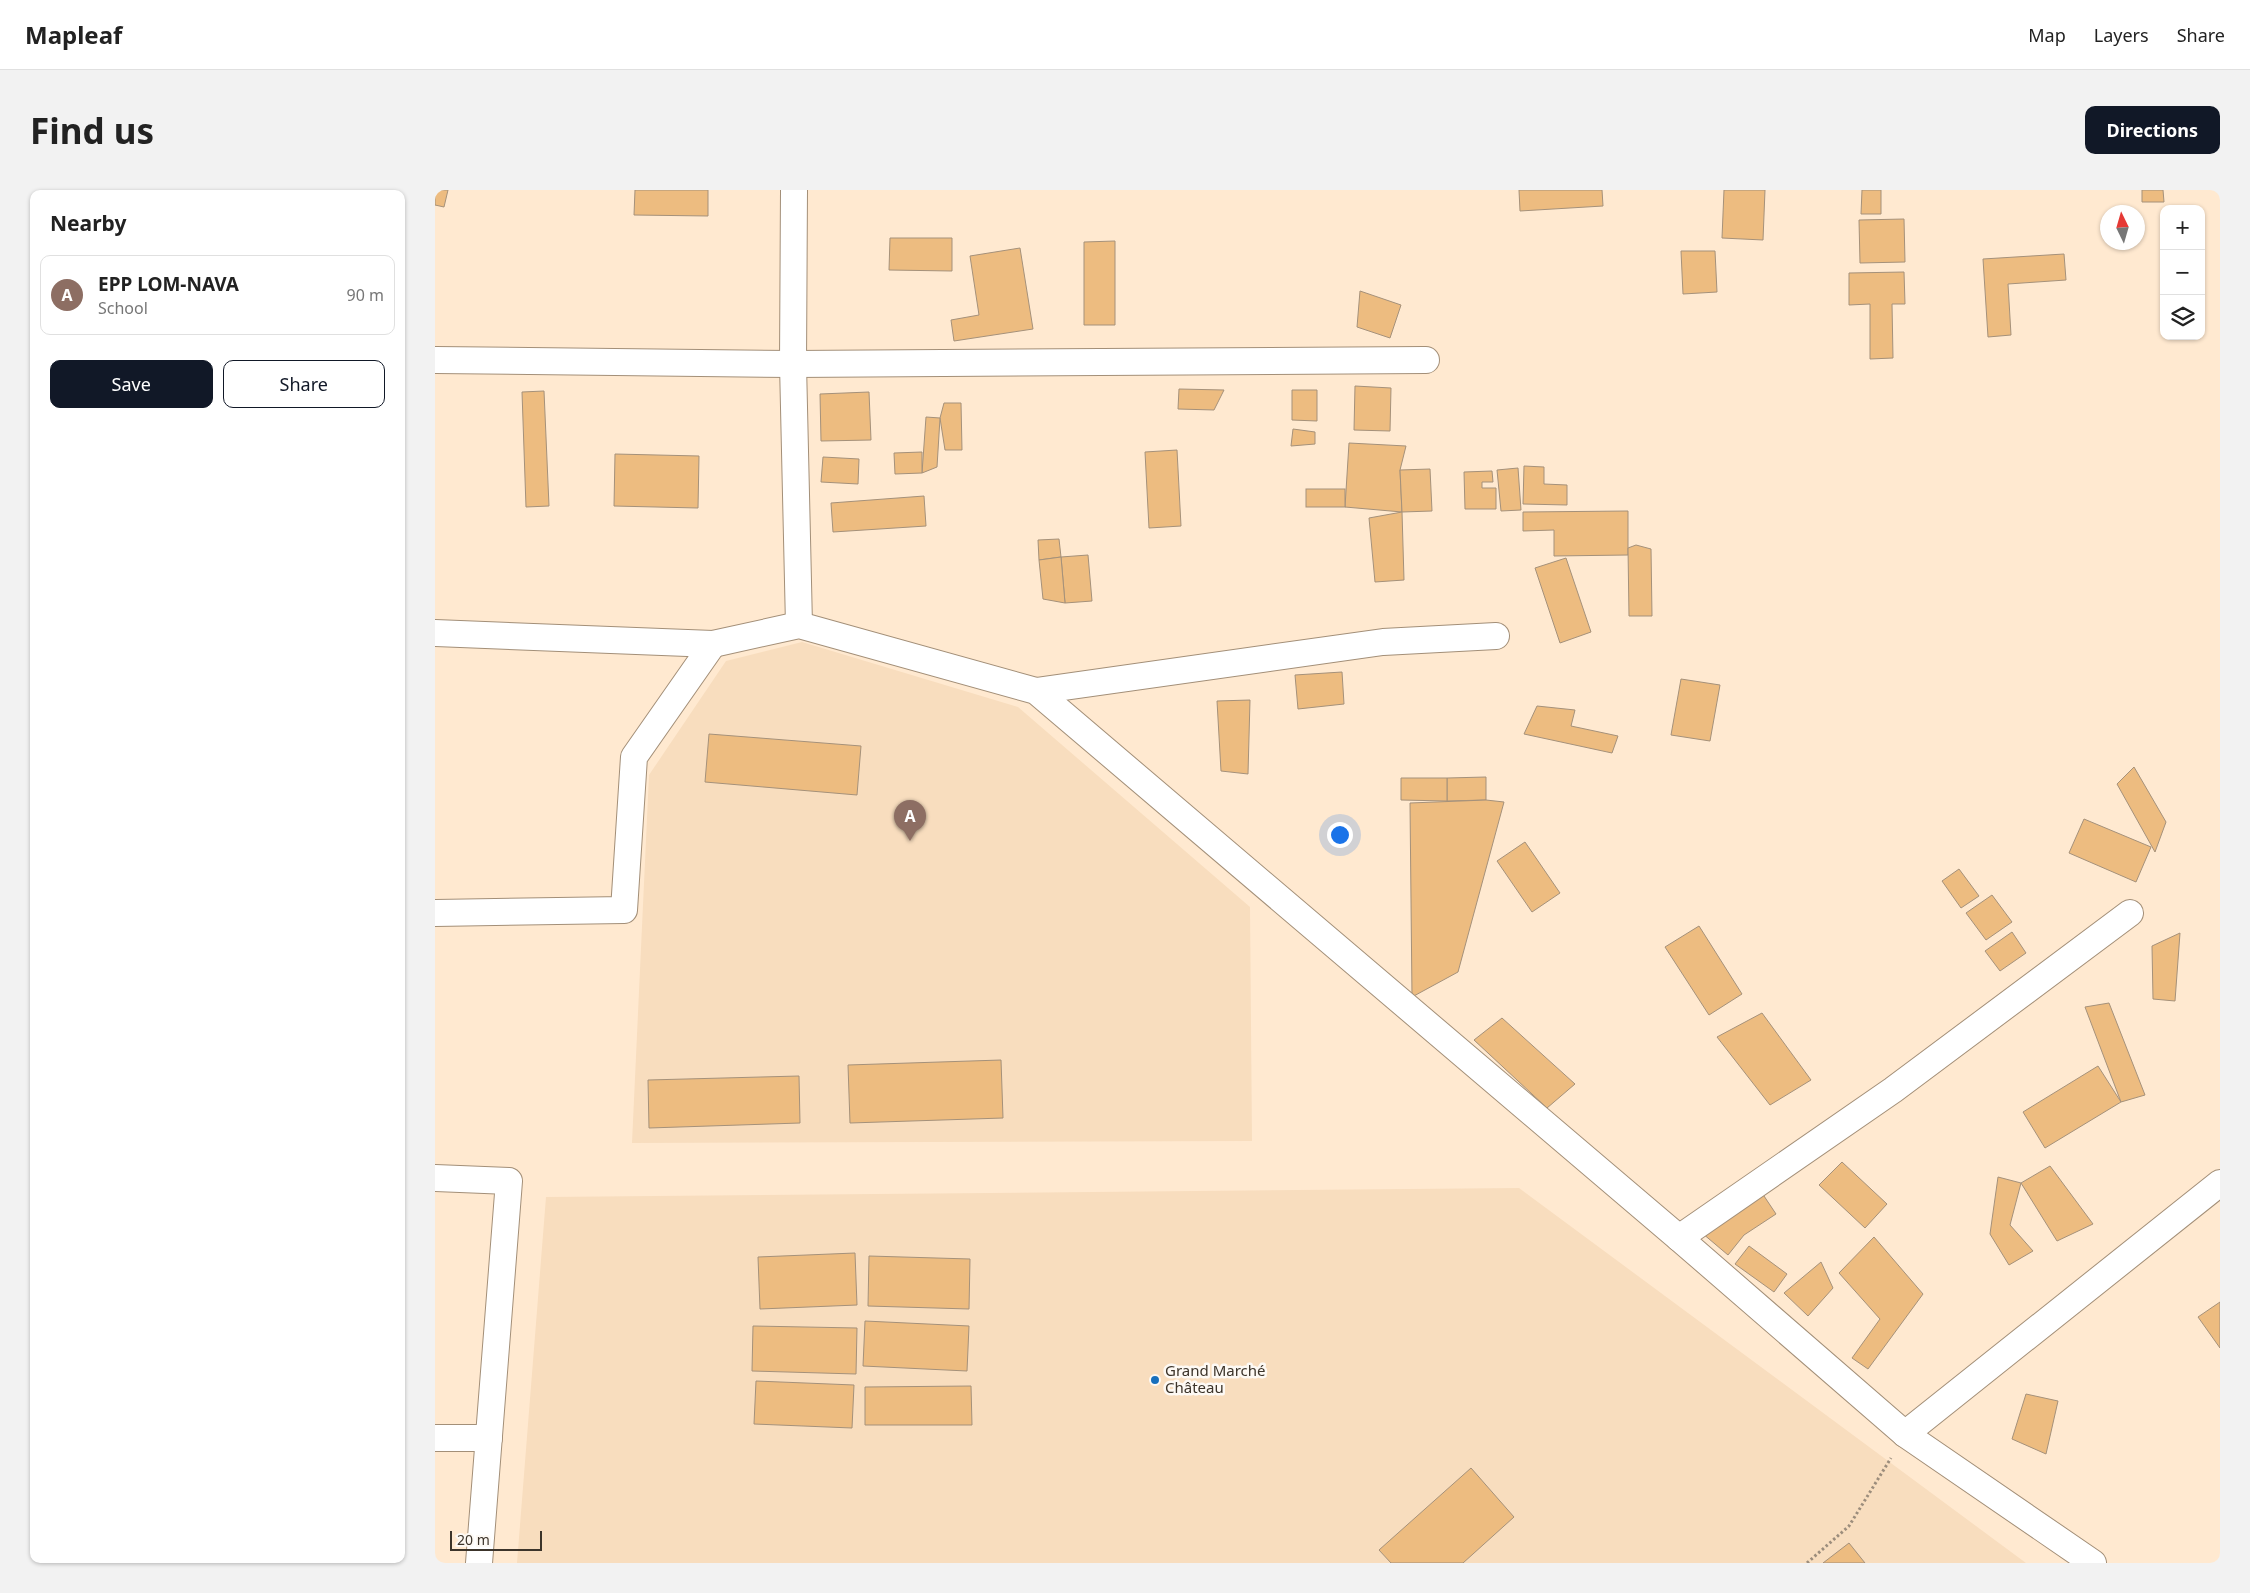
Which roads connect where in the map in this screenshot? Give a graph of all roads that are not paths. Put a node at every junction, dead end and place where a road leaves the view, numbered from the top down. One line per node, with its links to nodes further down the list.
1 (794, 190): 4 (street)
2 (435, 360): 4 (street)
3 (1426, 360): 4 (street)
4 (793, 364): 5 (street)
5 (799, 625): 8 (street); 9 (street)
6 (435, 633): 8 (street)
7 (1496, 636): 9 (street)
8 (713, 644): 10 (street)
9 (1036, 691): 14 (street)
10 (435, 913)
11 (2130, 913): 14 (street)
12 (435, 1178): 17 (street)
13 (2220, 1183): 15 (street)
14 (1679, 1238): 15 (street)
15 (1905, 1434): 19 (street)
16 (435, 1438): 17 (street)
17 (489, 1438): 18 (street)
18 (479, 1563)
19 (2093, 1563)

